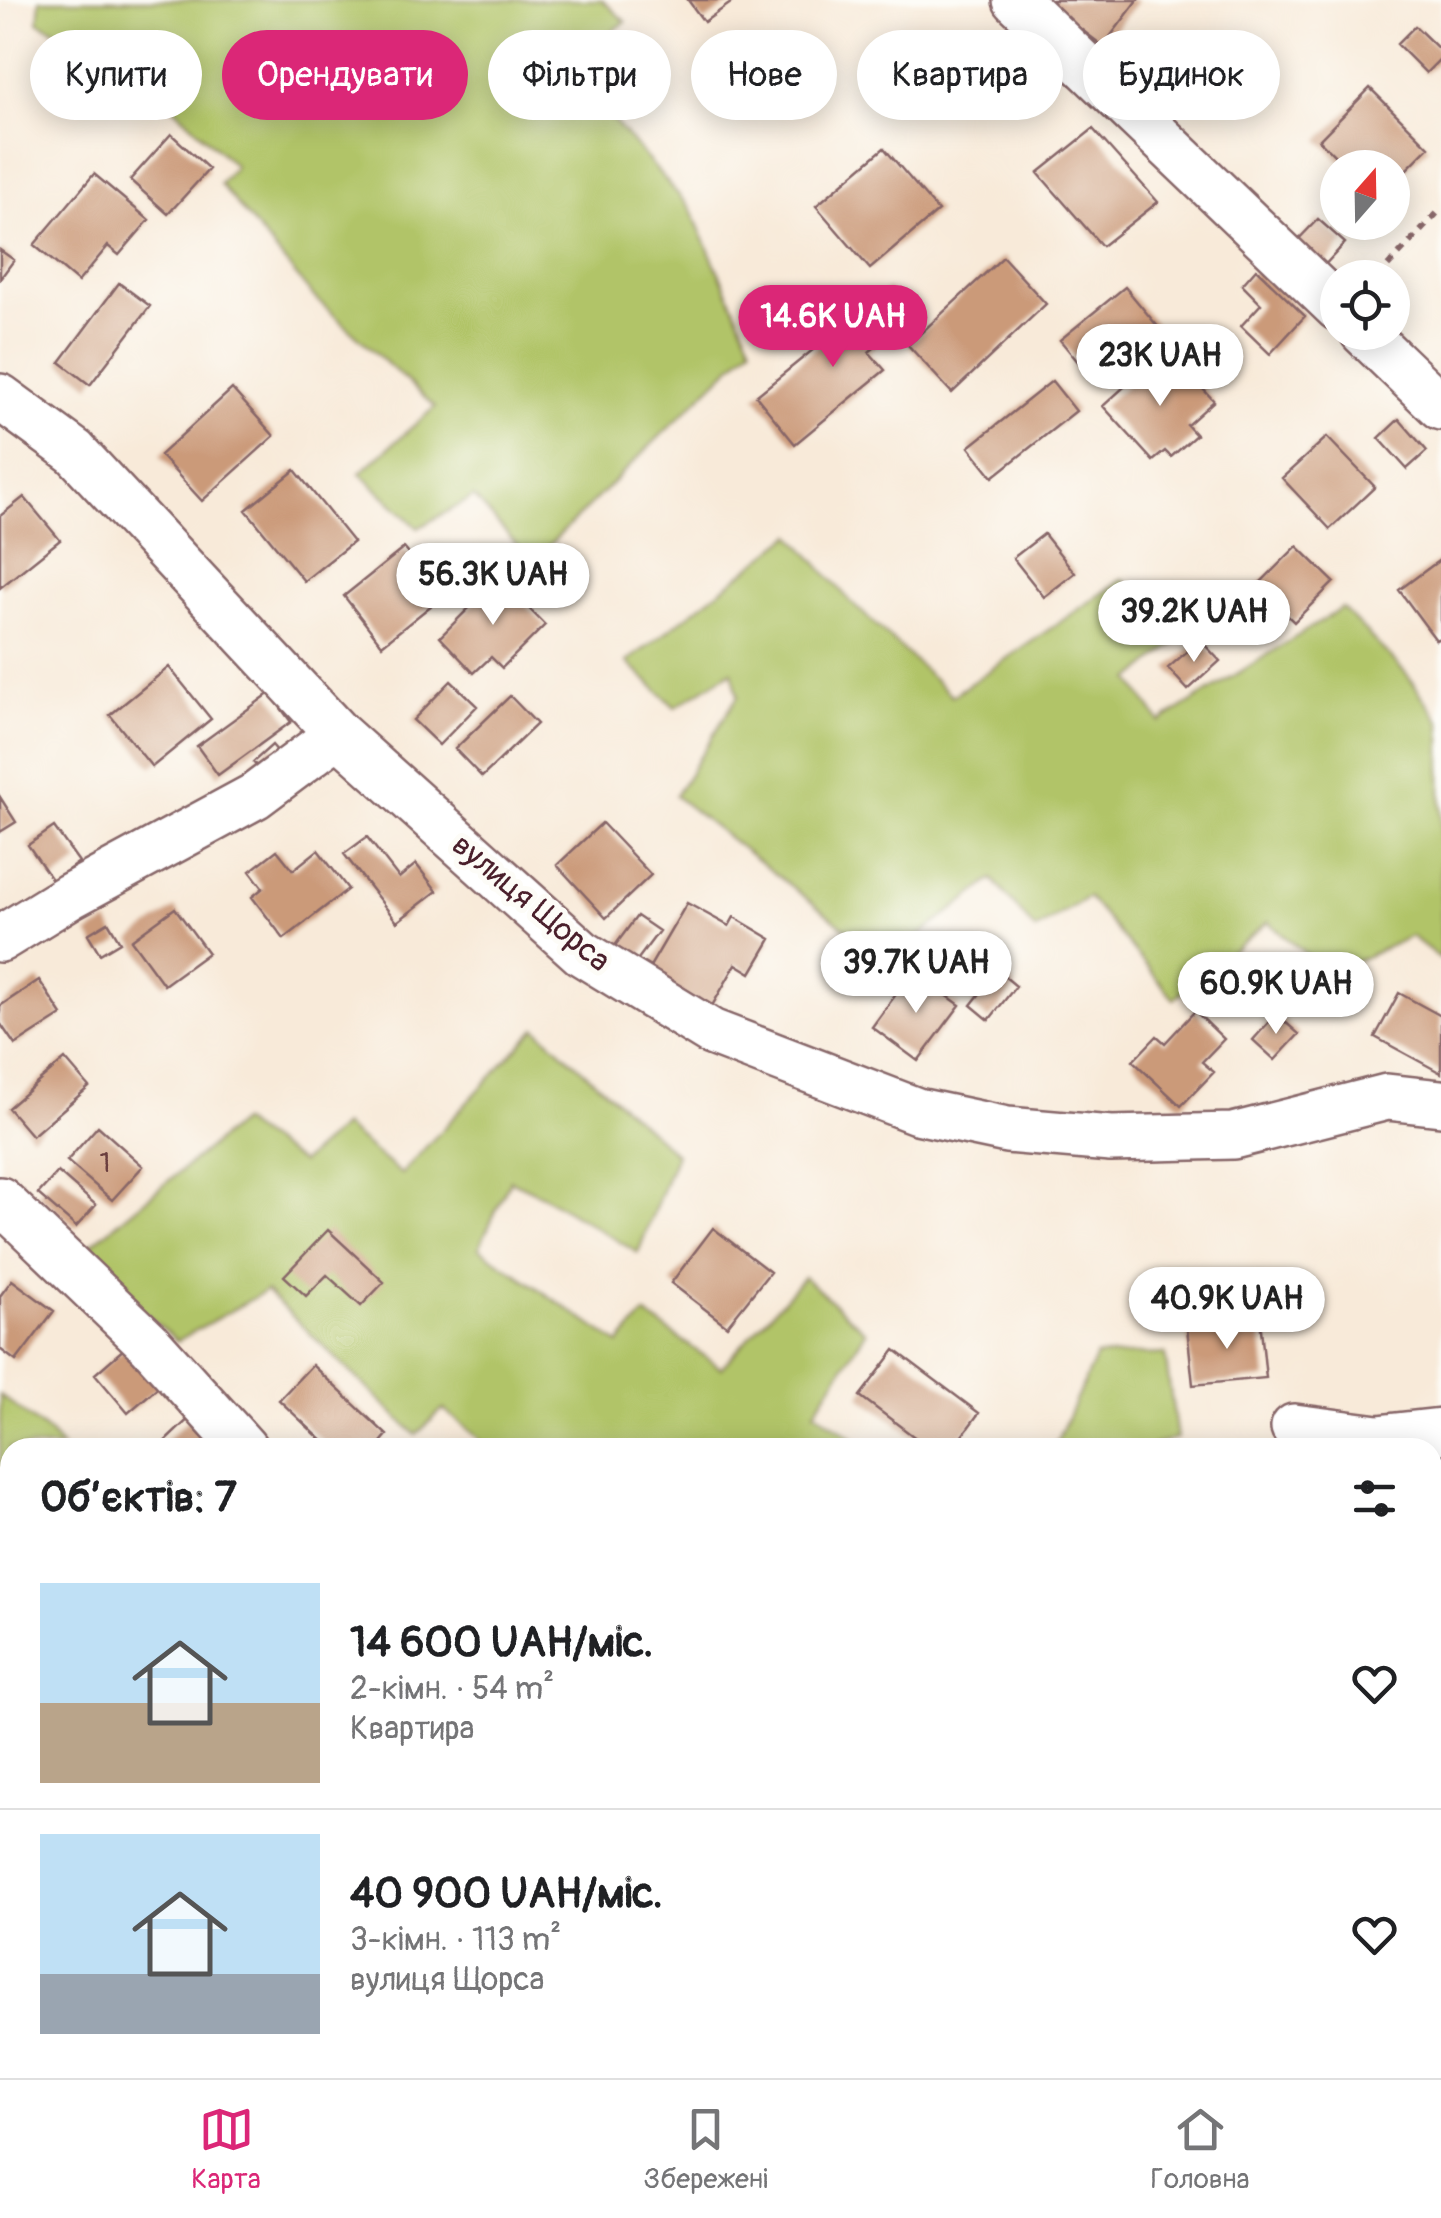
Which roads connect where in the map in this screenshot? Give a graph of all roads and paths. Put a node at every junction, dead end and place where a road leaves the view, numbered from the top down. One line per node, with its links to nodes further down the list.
1 (1016, 0): 4 (street)
2 (1441, 209): 3 (path)
3 (1393, 260)
4 (1320, 291)
5 (1383, 350): 7 (street)
6 (0, 397): 8 (street, вулиця Щорса)
7 (1441, 406)
8 (338, 734): 9 (street); 10 (street, вулиця Щорса)
9 (0, 939)
10 (1441, 1103)
11 (0, 1200): 14 (street)
12 (1294, 1427): 13 (street)
13 (1441, 1431)
14 (235, 1438)

